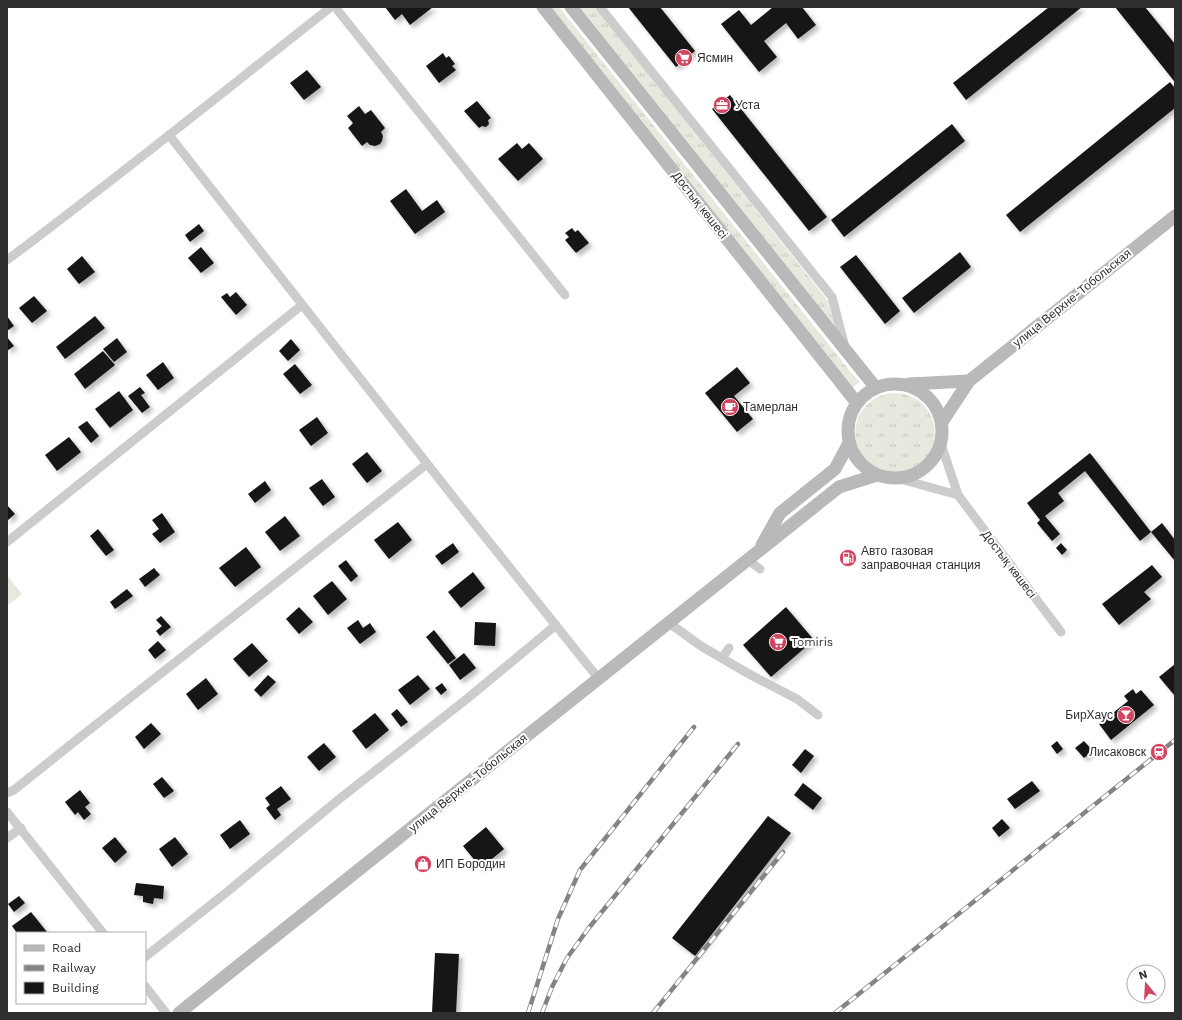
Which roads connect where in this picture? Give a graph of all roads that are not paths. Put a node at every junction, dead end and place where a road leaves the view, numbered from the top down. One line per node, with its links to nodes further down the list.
1 (330, 7): 6 (street)
2 (335, 7): 9 (street)
3 (543, 7): 15 (street, Достық көшесі)
4 (570, 7): 11 (street, Достық көшесі)
5 (600, 7): 11 (street)
6 (169, 135): 8 (street); 10 (street)
7 (1175, 216): 12 (street, улица Верхне-Тобольская)
8 (7, 260)
9 (564, 295)
10 (302, 305): 19 (street); 23 (street)
11 (847, 352): 14 (street, Достық көшесі)
12 (969, 381): 13 (street); 16 (street, улица Верхне-Тобольская)
13 (903, 384): 14 (street); 16 (street)
14 (876, 388): 15 (street)
15 (857, 403): 17 (street, улица Верхне-Тобольская)
16 (942, 422): 18 (street)
17 (849, 443): 20 (street, улица Верхне-Тобольская); 24 (street, улица Верхне-Тобольская)
18 (938, 450): 21 (street); 22 (street, Достық көшесі)
19 (427, 464): 27 (street); 33 (street)
20 (877, 475): 21 (street, улица Верхне-Тобольская); 24 (street, улица Верхне-Тобольская)
21 (900, 479): 22 (street)
22 (958, 495): 28 (street, Достық көшесі)
23 (7, 542)
24 (753, 556): 25 (street); 26 (street, улица Верхне-Тобольская)
25 (760, 569)
26 (669, 623): 30 (street); 31 (street, улица Верхне-Тобольская)
27 (556, 625): 31 (street); 38 (street)
28 (1061, 632)
29 (729, 648): 30 (street)
30 (722, 658): 32 (street)
31 (598, 678): 41 (street, улица Верхне-Тобольская)
32 (818, 715)
33 (7, 793)
34 (7, 812): 35 (street)
35 (21, 828): 36 (street); 37 (street)
36 (7, 838)
37 (102, 932)
38 (146, 956)
39 (146, 987): 40 (street)
40 (166, 1013)
41 (179, 1013)

